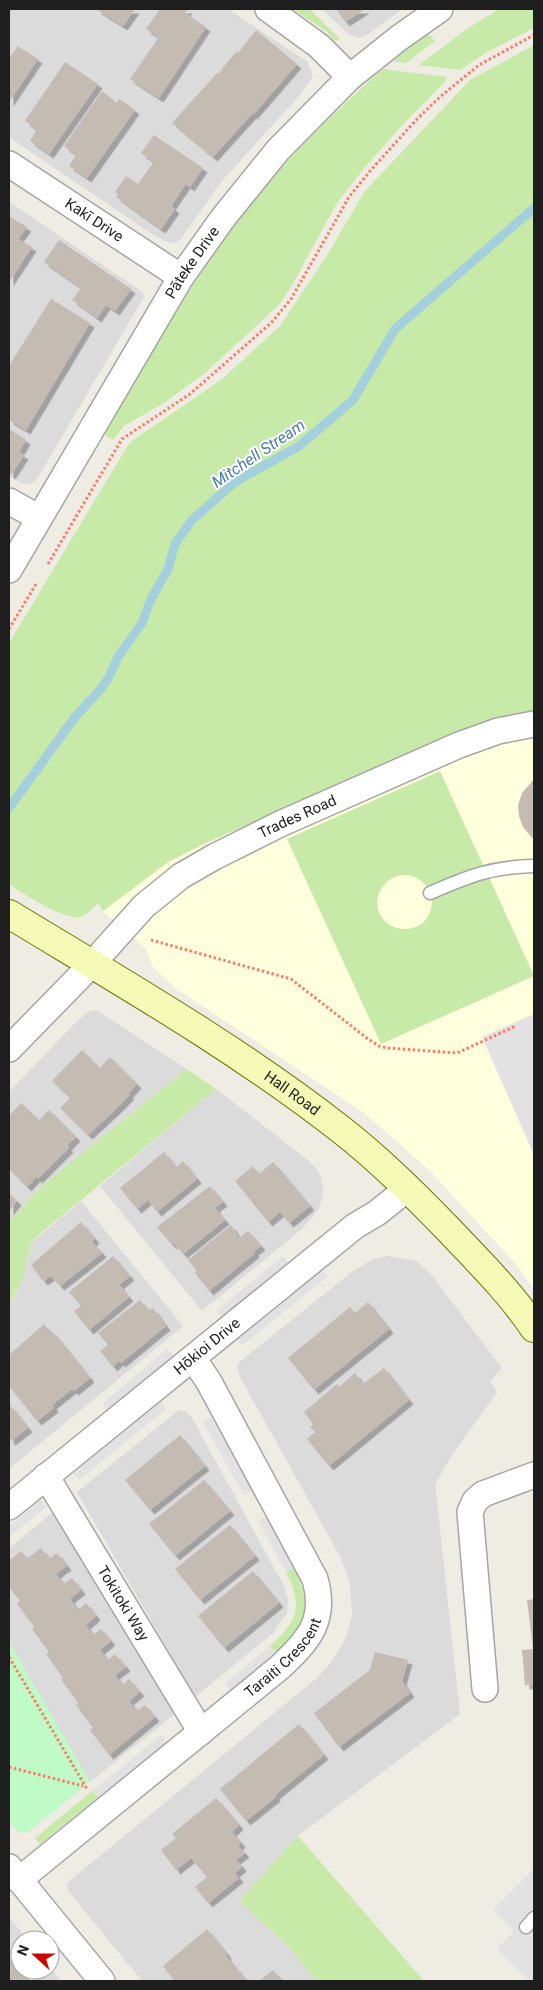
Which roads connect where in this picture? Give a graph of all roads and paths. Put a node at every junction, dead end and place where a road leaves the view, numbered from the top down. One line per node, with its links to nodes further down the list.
1 (268, 9): 4 (street)
2 (440, 9): 4 (street, Pāteke Drive)
3 (534, 35): 9 (path)
4 (350, 77): 6 (street, Pāteke Drive)
5 (9, 164): 6 (street, Kakī Drive)
6 (181, 277): 8 (street, Pāteke Drive)
7 (9, 501): 8 (street)
8 (39, 518): 10 (street, Pāteke Drive)
9 (45, 569)
10 (9, 570)
11 (40, 578): 12 (path)
12 (9, 630)
13 (534, 724): 18 (street, Trades Road)
14 (534, 866): 15 (lane)
15 (430, 893)
16 (9, 914): 18 (street, Hall Road)
17 (147, 938): 19 (path)
18 (92, 964): 20 (street, Trades Road); 21 (street, Hall Road)
19 (516, 1026)
20 (9, 1049)
21 (408, 1188): 22 (street, Hall Road); 23 (street, Hōkioi Drive)
22 (533, 1327)
23 (193, 1358): 25 (street, Hōkioi Drive); 29 (street, Taraiti Crescent)
24 (534, 1475): 28 (street)
25 (46, 1476): 26 (street, Hōkioi Drive); 29 (street, Tokitoki Way)
26 (9, 1506)
27 (9, 1657): 30 (path)
28 (485, 1689)
29 (201, 1732): 31 (street, Taraiti Crescent)
30 (9, 1767)
31 (14, 1873): 32 (street)
32 (102, 1981)

